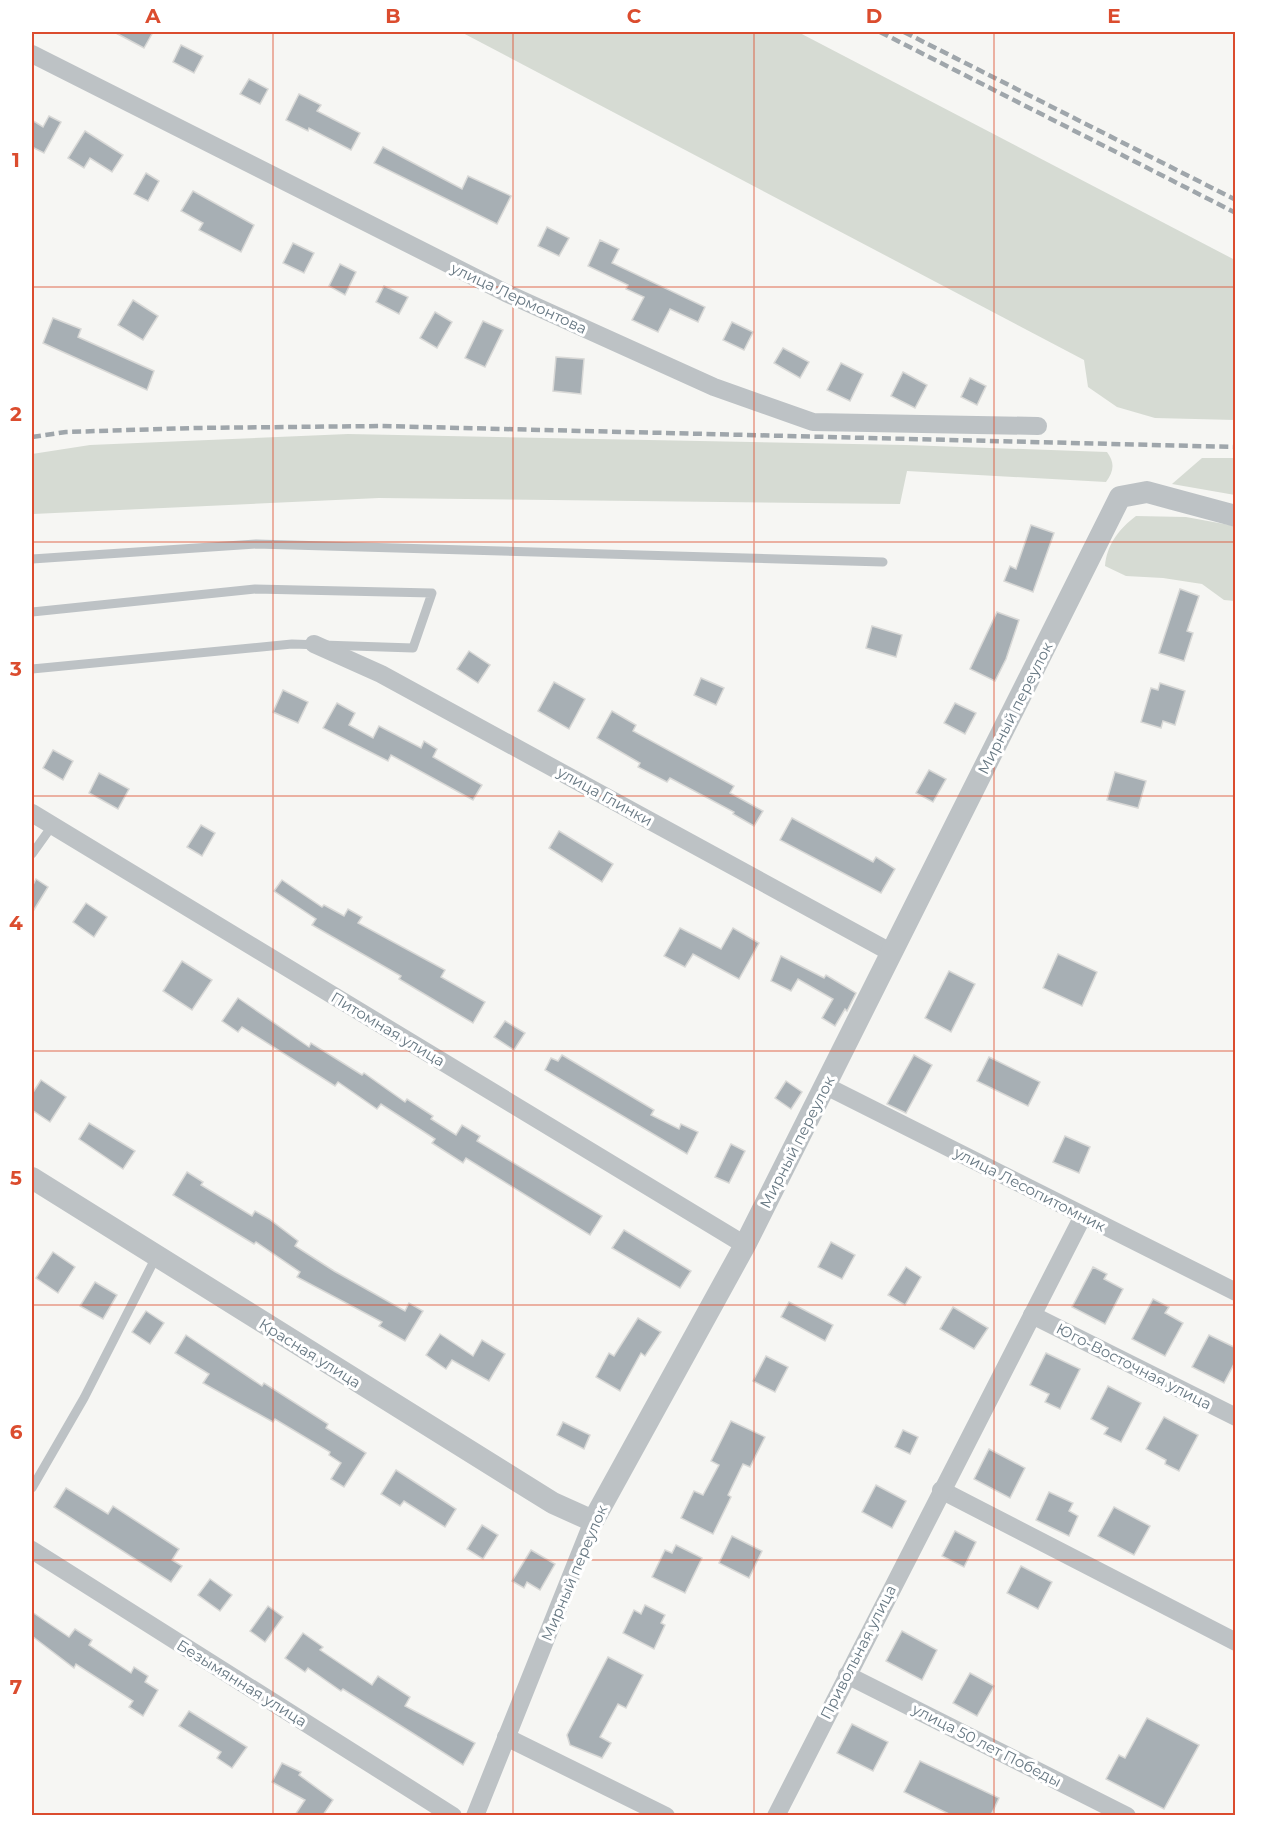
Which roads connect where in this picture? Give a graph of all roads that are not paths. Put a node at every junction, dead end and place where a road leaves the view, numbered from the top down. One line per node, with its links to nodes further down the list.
1 (32, 54): 2 (street, улица Лермонтова)
2 (1038, 426)
3 (1236, 516): 12 (street, Мирный переулок)
4 (32, 559): 5 (lane)
5 (883, 562)
6 (32, 612): 7 (lane)
7 (314, 644): 8 (lane); 12 (street, улица Глинки)
8 (32, 669)
9 (32, 813): 10 (street, Питомная улица)
10 (52, 826): 11 (lane); 16 (street, Питомная улица)
11 (32, 854)
12 (892, 953): 13 (street, Мирный переулок)
13 (826, 1086): 15 (street, улица Лесопитомник); 16 (street, Мирный переулок)
14 (32, 1178): 17 (street, Красная улица)
15 (1083, 1216): 18 (street, улица Лесопитомник); 19 (street, Привольная улица)
16 (745, 1245): 23 (street, Мирный переулок)
17 (156, 1257): 21 (lane); 23 (street, Красная улица)
18 (1236, 1292)
19 (1032, 1315): 20 (street, Юго-Восточная улица); 22 (street, Привольная улица)
20 (1236, 1417)
21 (32, 1488)
22 (941, 1490): 25 (street); 26 (street, Привольная улица)
23 (593, 1521): 27 (street, Мирный переулок)
24 (32, 1550): 28 (street, Безымянная улица)
25 (1236, 1642)
26 (847, 1675): 31 (street, Привольная улица); 32 (street, улица 50 лет Победы)
27 (506, 1737): 29 (street, Мирный переулок); 30 (street)
28 (453, 1815)
29 (475, 1815)
30 (666, 1815)
31 (776, 1815)
32 (1127, 1815)

